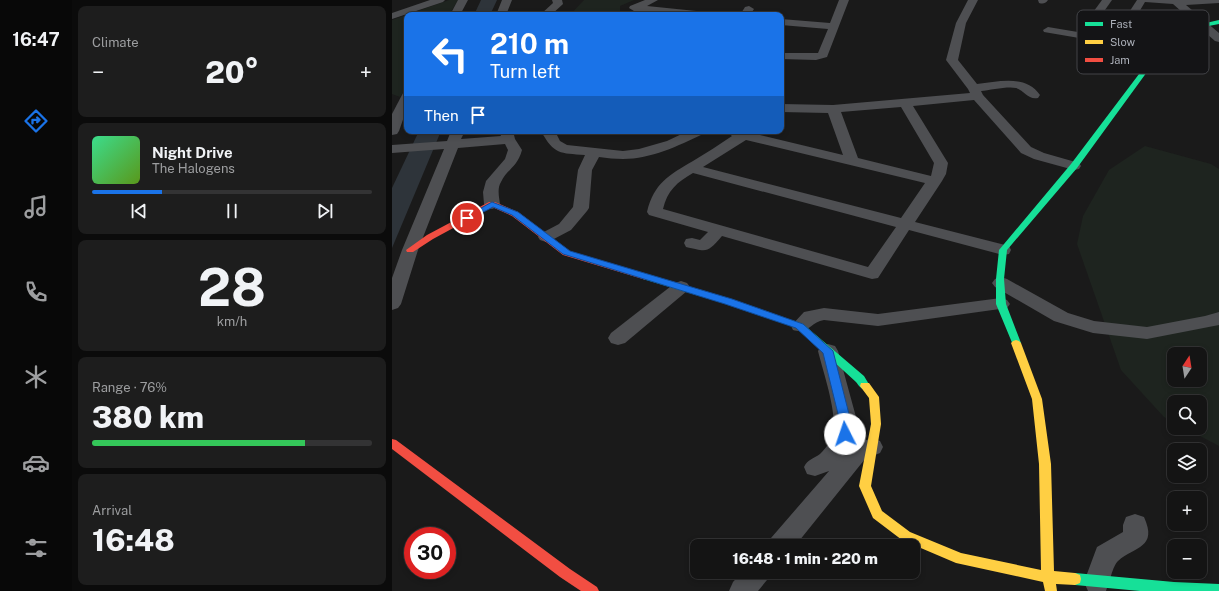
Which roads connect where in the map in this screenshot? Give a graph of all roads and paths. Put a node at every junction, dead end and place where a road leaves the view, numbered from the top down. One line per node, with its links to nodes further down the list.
1 (440, 0): 22 (street)
2 (463, 0): 17 (street)
3 (507, 0): 18 (street)
4 (558, 0): 19 (street)
5 (653, 0): 20 (street)
6 (844, 0): 26 (street)
7 (973, 0): 33 (street)
8 (1107, 0): 14 (street)
9 (1142, 0): 15 (street)
10 (1147, 0): 12 (street)
11 (1219, 0): 12 (street)
12 (1176, 2): 16 (street)
13 (700, 5): 21 (street)
14 (1100, 10)
15 (1136, 10)
16 (1186, 10)
17 (457, 12)
18 (502, 12)
19 (549, 12)
20 (673, 12)
21 (695, 12)
22 (392, 16)
23 (784, 22): 26 (street)
24 (1219, 22): 25 (street)
25 (1209, 23)
26 (833, 26): 31 (street)
27 (1209, 29): 30 (street)
28 (1048, 30): 29 (street)
29 (1077, 35)
30 (1219, 39)
31 (784, 56)
32 (1142, 74): 49 (street)
33 (975, 92): 34 (street); 35 (street); 49 (street)
34 (1034, 95)
35 (905, 102): 38 (street); 51 (street)
36 (398, 106): 39 (street)
37 (784, 108): 38 (street)
38 (833, 109): 48 (street)
39 (392, 131)
40 (550, 134): 47 (street)
41 (692, 134): 47 (street)
42 (744, 134): 50 (street)
43 (750, 134): 48 (street)
44 (508, 135): 45 (street); 52 (street)
45 (452, 140): 46 (street); 57 (street)
46 (396, 148)
47 (594, 152): 55 (street)
48 (852, 161): 51 (street)
49 (1074, 166): 58 (street)
50 (691, 168): 53 (street); 54 (street)
51 (935, 181): 53 (street)
52 (492, 204): 55 (street); 57 (street)
53 (905, 224): 54 (street); 58 (street)
54 (719, 230): 56 (street)
55 (546, 237): 60 (street)
56 (692, 243)
57 (410, 250): 61 (street)
58 (1003, 250): 59 (street)
59 (1001, 283): 62 (street); 63 (street)
60 (681, 287): 64 (street); 65 (street)
61 (392, 304)
62 (1001, 304): 64 (street); 72 (street)
63 (1219, 318)
64 (800, 326): 66 (street)
65 (618, 338)
66 (828, 351): 68 (street); 69 (street)
67 (392, 443): 76 (street)
68 (872, 447): 71 (street); 72 (street)
69 (816, 466)
70 (1135, 525): 74 (street)
71 (786, 539)
72 (1048, 577): 74 (street); 78 (street)
73 (752, 579): 77 (street)
74 (1097, 582): 75 (street)
75 (1219, 590)
76 (592, 591)
77 (742, 591)
78 (1051, 591)

